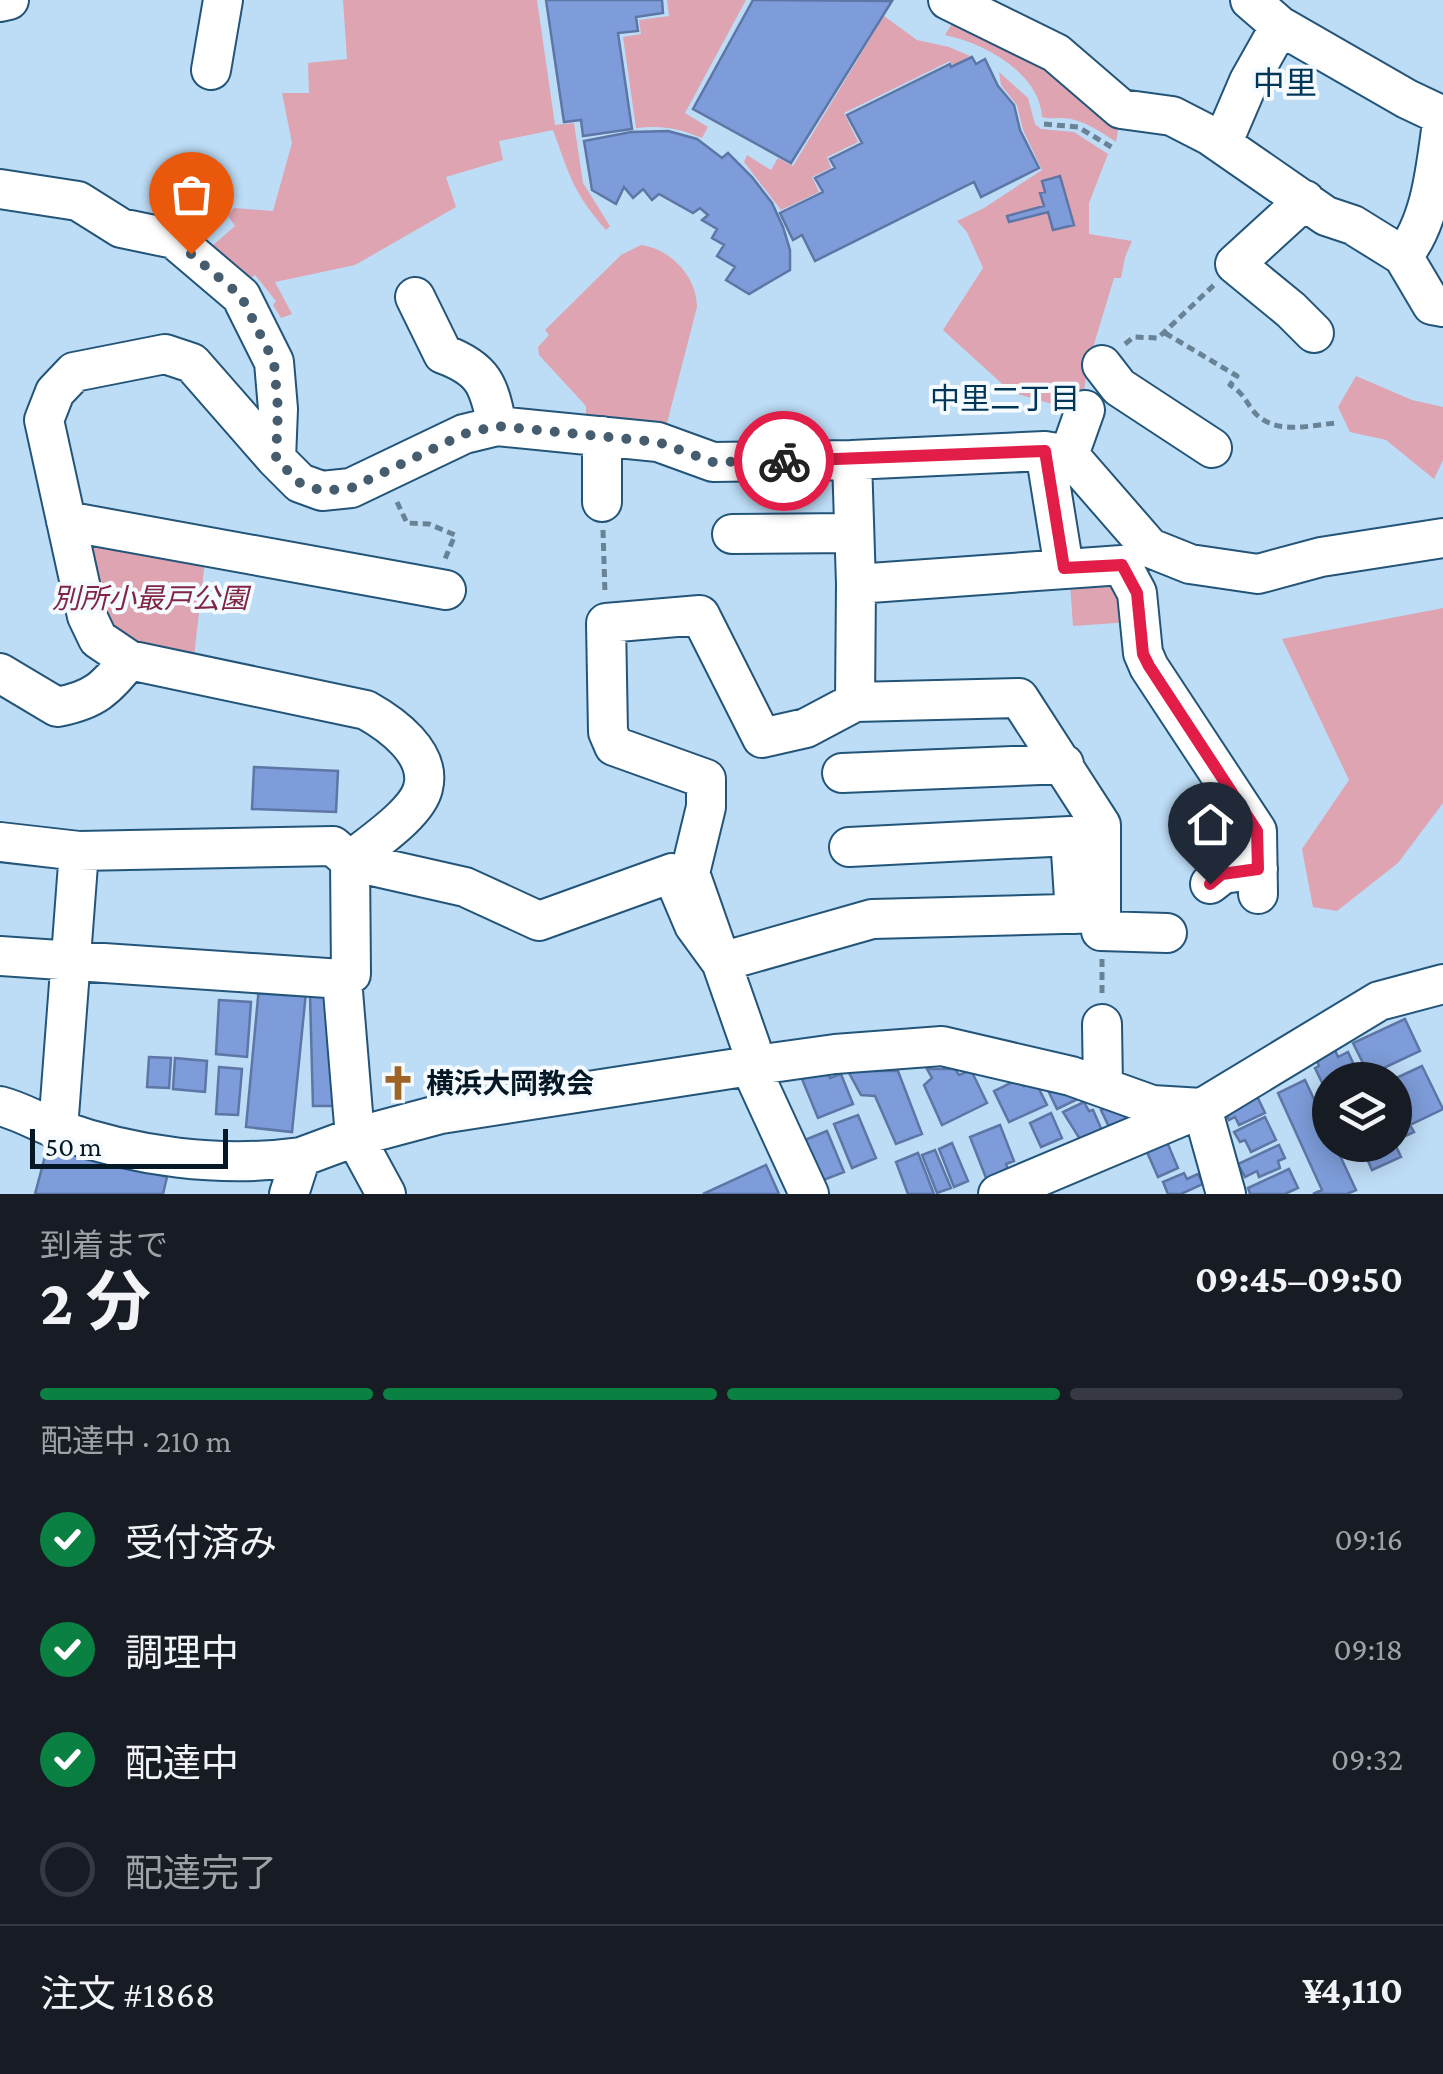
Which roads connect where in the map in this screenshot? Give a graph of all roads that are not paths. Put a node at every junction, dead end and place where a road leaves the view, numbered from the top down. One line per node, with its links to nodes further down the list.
1 (10, 0): 5 (street)
2 (223, 0): 7 (street)
3 (948, 0): 9 (street)
4 (1250, 0): 6 (street)
5 (0, 2)
6 (1280, 26): 8 (street); 9 (street)
7 (210, 70)
8 (1443, 116): 12 (street)
9 (1222, 144): 11 (street)
10 (0, 189): 22 (street)
11 (1305, 200): 12 (street); 15 (street)
12 (1402, 256): 14 (street)
13 (415, 297): 18 (street)
14 (1443, 308)
15 (1314, 334)
16 (1102, 365): 20 (street)
17 (1085, 410): 21 (street)
18 (497, 426): 19 (street); 22 (street)
19 (602, 436): 23 (street); 24 (street)
20 (1212, 448)
21 (1057, 453): 23 (street); 28 (street); 29 (street)
22 (276, 459): 25 (street)
23 (852, 460): 26 (street)
24 (602, 502)
25 (66, 521): 31 (street); 32 (street)
26 (854, 533): 27 (street); 30 (street)
27 (732, 534)
28 (1443, 538)
29 (1064, 568): 30 (street); 42 (street)
30 (856, 584): 34 (street)
31 (439, 588)
32 (129, 660): 33 (street); 40 (street)
33 (0, 673)
34 (855, 702): 35 (street); 46 (street)
35 (1064, 764): 36 (street); 43 (street)
36 (842, 772)
37 (0, 842): 39 (street)
38 (849, 847): 41 (street)
39 (79, 851): 40 (street); 47 (street)
40 (350, 860): 46 (street); 48 (street)
41 (911, 883): 43 (street); 43 (street); 46 (street)
42 (1210, 884)
43 (1092, 919): 44 (street)
44 (1167, 933)
45 (0, 956): 47 (street)
46 (720, 962): 51 (street)
47 (73, 963): 48 (street); 55 (street)
48 (342, 979): 56 (street)
49 (1443, 984): 54 (street)
50 (1102, 1024): 52 (street)
51 (750, 1066): 52 (street); 56 (street); 60 (street)
52 (1103, 1087): 54 (street)
53 (0, 1106): 55 (street)
54 (1202, 1108): 61 (street); 62 (street)
55 (58, 1129): 57 (street)
56 (355, 1137): 57 (street); 59 (street)
57 (301, 1156): 58 (street)
58 (289, 1194)
59 (386, 1194)
60 (809, 1194)
61 (998, 1194)
62 (1226, 1194)

